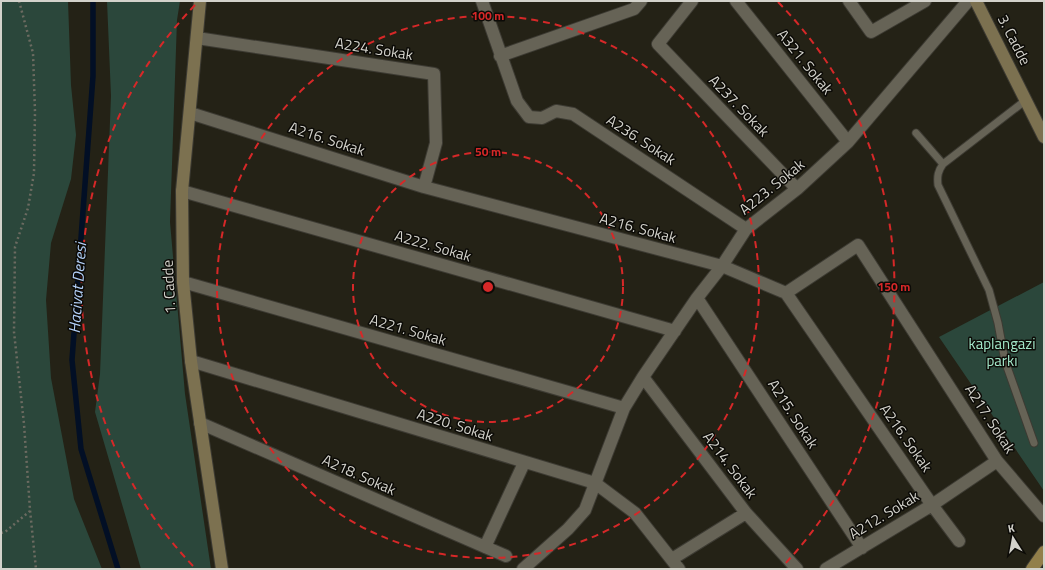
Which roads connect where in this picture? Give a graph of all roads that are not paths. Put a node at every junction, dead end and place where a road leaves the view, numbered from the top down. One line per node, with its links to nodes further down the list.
1 (200, 1): 10 (main road, 1. Cadde)
2 (482, 1): 11 (street, A236. Sokak)
3 (692, 1): 20 (street, A237. Sokak)
4 (736, 1): 17 (street, A321. Sokak)
5 (849, 1): 6 (street)
6 (925, 1)
7 (968, 1): 17 (street, A223. Sokak)
8 (976, 1): 12 (main road, 3. Cadde)
9 (635, 4): 11 (street)
10 (197, 38): 13 (main road, 1. Cadde); 19 (street, A224. Sokak)
11 (500, 56): 22 (street, A236. Sokak)
12 (1026, 100): 14 (main road, 3. Cadde); 18 (lane)
13 (190, 113): 19 (street, A216. Sokak); 21 (main road, 1. Cadde)
14 (1041, 121): 16 (main road, 3. Cadde)
15 (916, 133): 18 (lane)
16 (1044, 137)
17 (848, 142): 20 (street, A223. Sokak)
18 (943, 164): 32 (lane)
19 (424, 187): 23 (street, A216. Sokak)
20 (797, 189): 22 (street, A223. Sokak)
21 (182, 191): 24 (main road, 1. Cadde); 27 (street, A222. Sokak)
22 (746, 229): 23 (street, A223. Sokak)
23 (722, 266): 25 (street, A216. Sokak); 26 (street, A223. Sokak)
24 (183, 282): 28 (main road, 1. Cadde); 30 (street, A221. Sokak)
25 (786, 293): 33 (street, A217. Sokak); 36 (street, A216. Sokak)
26 (697, 298): 27 (street, A223. Sokak); 41 (street, A215. Sokak)
27 (675, 331): 29 (street, A223. Sokak)
28 (190, 361): 31 (main road, 1. Cadde); 34 (street, A220. Sokak)
29 (643, 377): 30 (street, A223. Sokak); 37 (street, A214. Sokak)
30 (624, 408): 35 (street, A223. Sokak)
31 (200, 423): 40 (street, A218. Sokak); 45 (main road, 1. Cadde)
32 (1034, 443)
33 (997, 461): 36 (street, A212. Sokak); 38 (street, A217. Sokak)
34 (524, 463): 35 (street, A220. Sokak); 40 (street)
35 (595, 483): 44 (street, A220. Sokak); 46 (street, A223. Sokak)
36 (932, 504): 39 (street, A216. Sokak); 41 (street, A212. Sokak)
37 (746, 513): 44 (street); 48 (street, A214. Sokak)
38 (1044, 516)
39 (959, 541)
40 (485, 547): 43 (street, A218. Sokak)
41 (862, 548): 49 (street, A212. Sokak)
42 (1044, 552): 50 (main road)
43 (506, 556)
44 (672, 559): 47 (street, A220. Sokak)
45 (222, 569)
46 (523, 569)
47 (679, 569)
48 (797, 569)
49 (826, 569)
50 (1032, 569)

